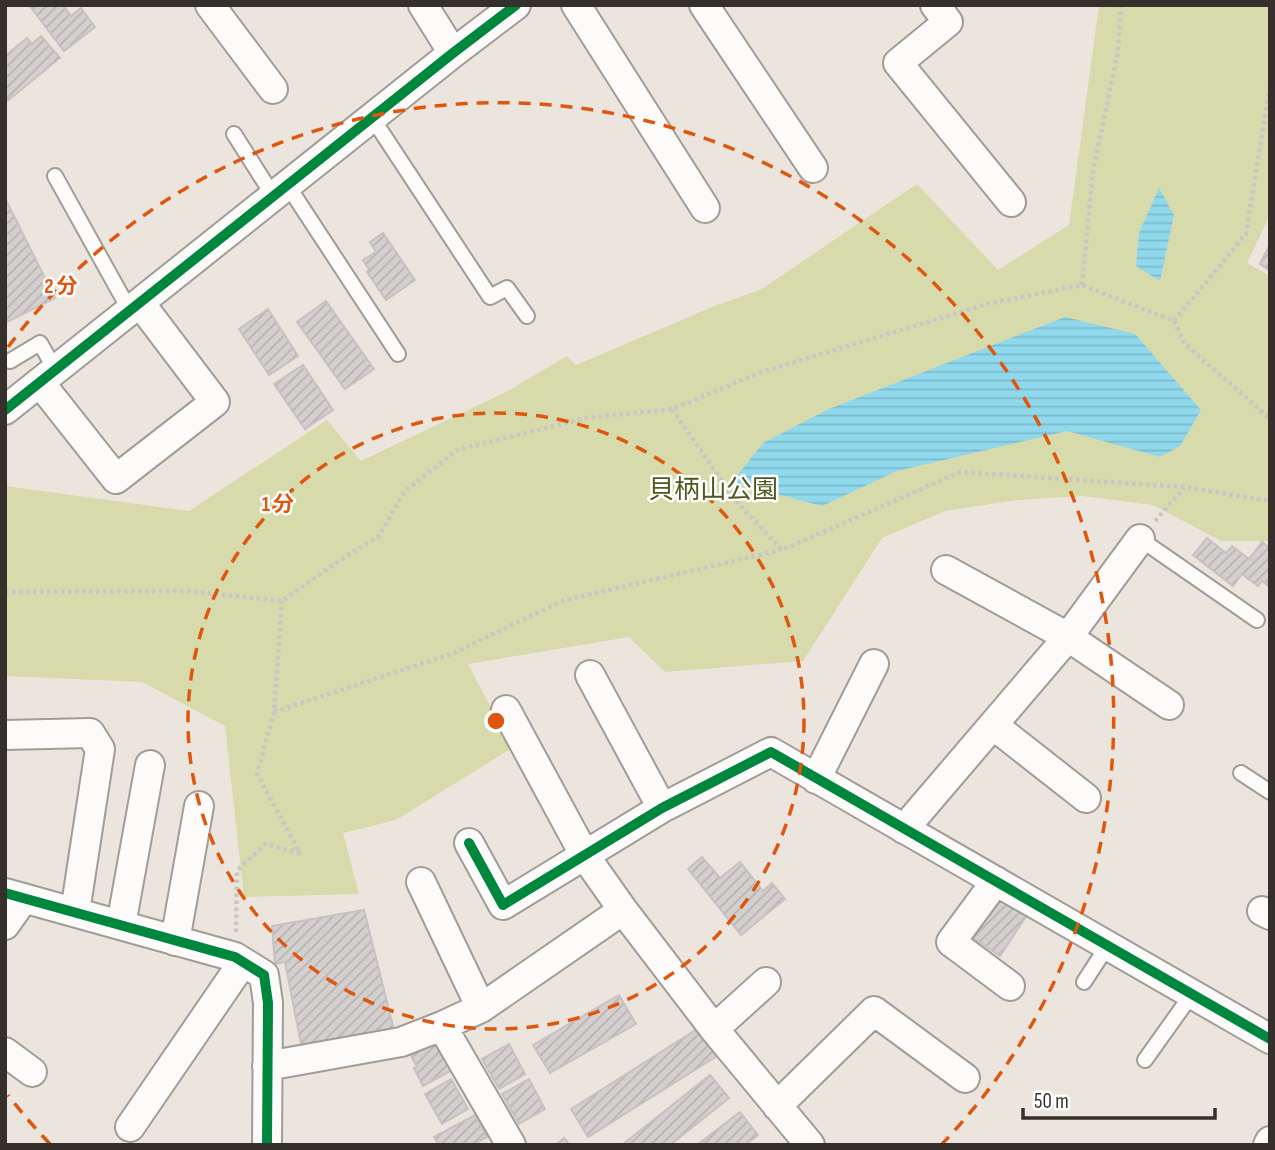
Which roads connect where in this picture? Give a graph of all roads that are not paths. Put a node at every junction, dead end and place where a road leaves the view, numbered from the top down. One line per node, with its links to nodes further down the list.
1 (210, 5): 8 (street)
2 (423, 5): 7 (street)
3 (516, 5): 7 (street)
4 (576, 5): 15 (street)
5 (704, 5): 11 (street)
6 (935, 5): 14 (street)
7 (453, 53): 9 (street)
8 (273, 89)
9 (373, 119): 13 (street); 17 (lane)
10 (234, 134): 13 (lane)
11 (813, 169)
12 (55, 176): 16 (lane)
13 (281, 192): 16 (street); 18 (lane)
14 (1011, 202)
15 (705, 208)
16 (135, 307): 20 (street); 20 (street)
17 (527, 316)
18 (398, 354)
19 (10, 361): 20 (lane)
20 (49, 377): 21 (street)
21 (5, 411)
22 (1140, 539): 24 (lane); 25 (street)
23 (946, 570): 25 (street)
24 (1256, 620)
25 (1068, 637): 28 (street); 30 (street)
26 (874, 664): 34 (street)
27 (590, 675): 38 (street)
28 (1169, 705)
29 (506, 710): 41 (street)
30 (993, 725): 36 (street); 39 (street)
31 (5, 736): 46 (street)
32 (150, 765): 48 (street)
33 (1241, 773): 35 (lane)
34 (817, 779): 38 (street); 39 (street)
35 (1270, 792)
36 (1086, 798)
37 (199, 806): 49 (street)
38 (662, 808): 41 (street)
39 (904, 829): 42 (street)
40 (469, 843): 41 (street)
41 (585, 856): 45 (street)
42 (996, 881): 50 (street); 54 (street)
43 (421, 882): 56 (street)
44 (14, 896): 46 (street); 47 (street)
45 (623, 910): 56 (street); 58 (street)
46 (75, 912): 48 (street)
47 (5, 925)
48 (121, 925): 49 (street)
49 (175, 941): 51 (street)
50 (1108, 945): 53 (lane); 55 (street)
51 (239, 960): 62 (street); 66 (street)
52 (766, 982): 58 (street)
53 (1084, 982)
54 (1010, 986)
55 (1192, 994): 59 (street); 61 (lane)
56 (481, 1008): 57 (street)
57 (442, 1026): 62 (street); 67 (street)
58 (714, 1029): 65 (street)
59 (1270, 1039)
60 (5, 1052): 63 (street)
61 (1145, 1060)
62 (267, 1066): 68 (street)
63 (32, 1072)
64 (965, 1078): 65 (street)
65 (777, 1106): 69 (street)
66 (130, 1128)
67 (509, 1144)
68 (268, 1145)
69 (810, 1145)

